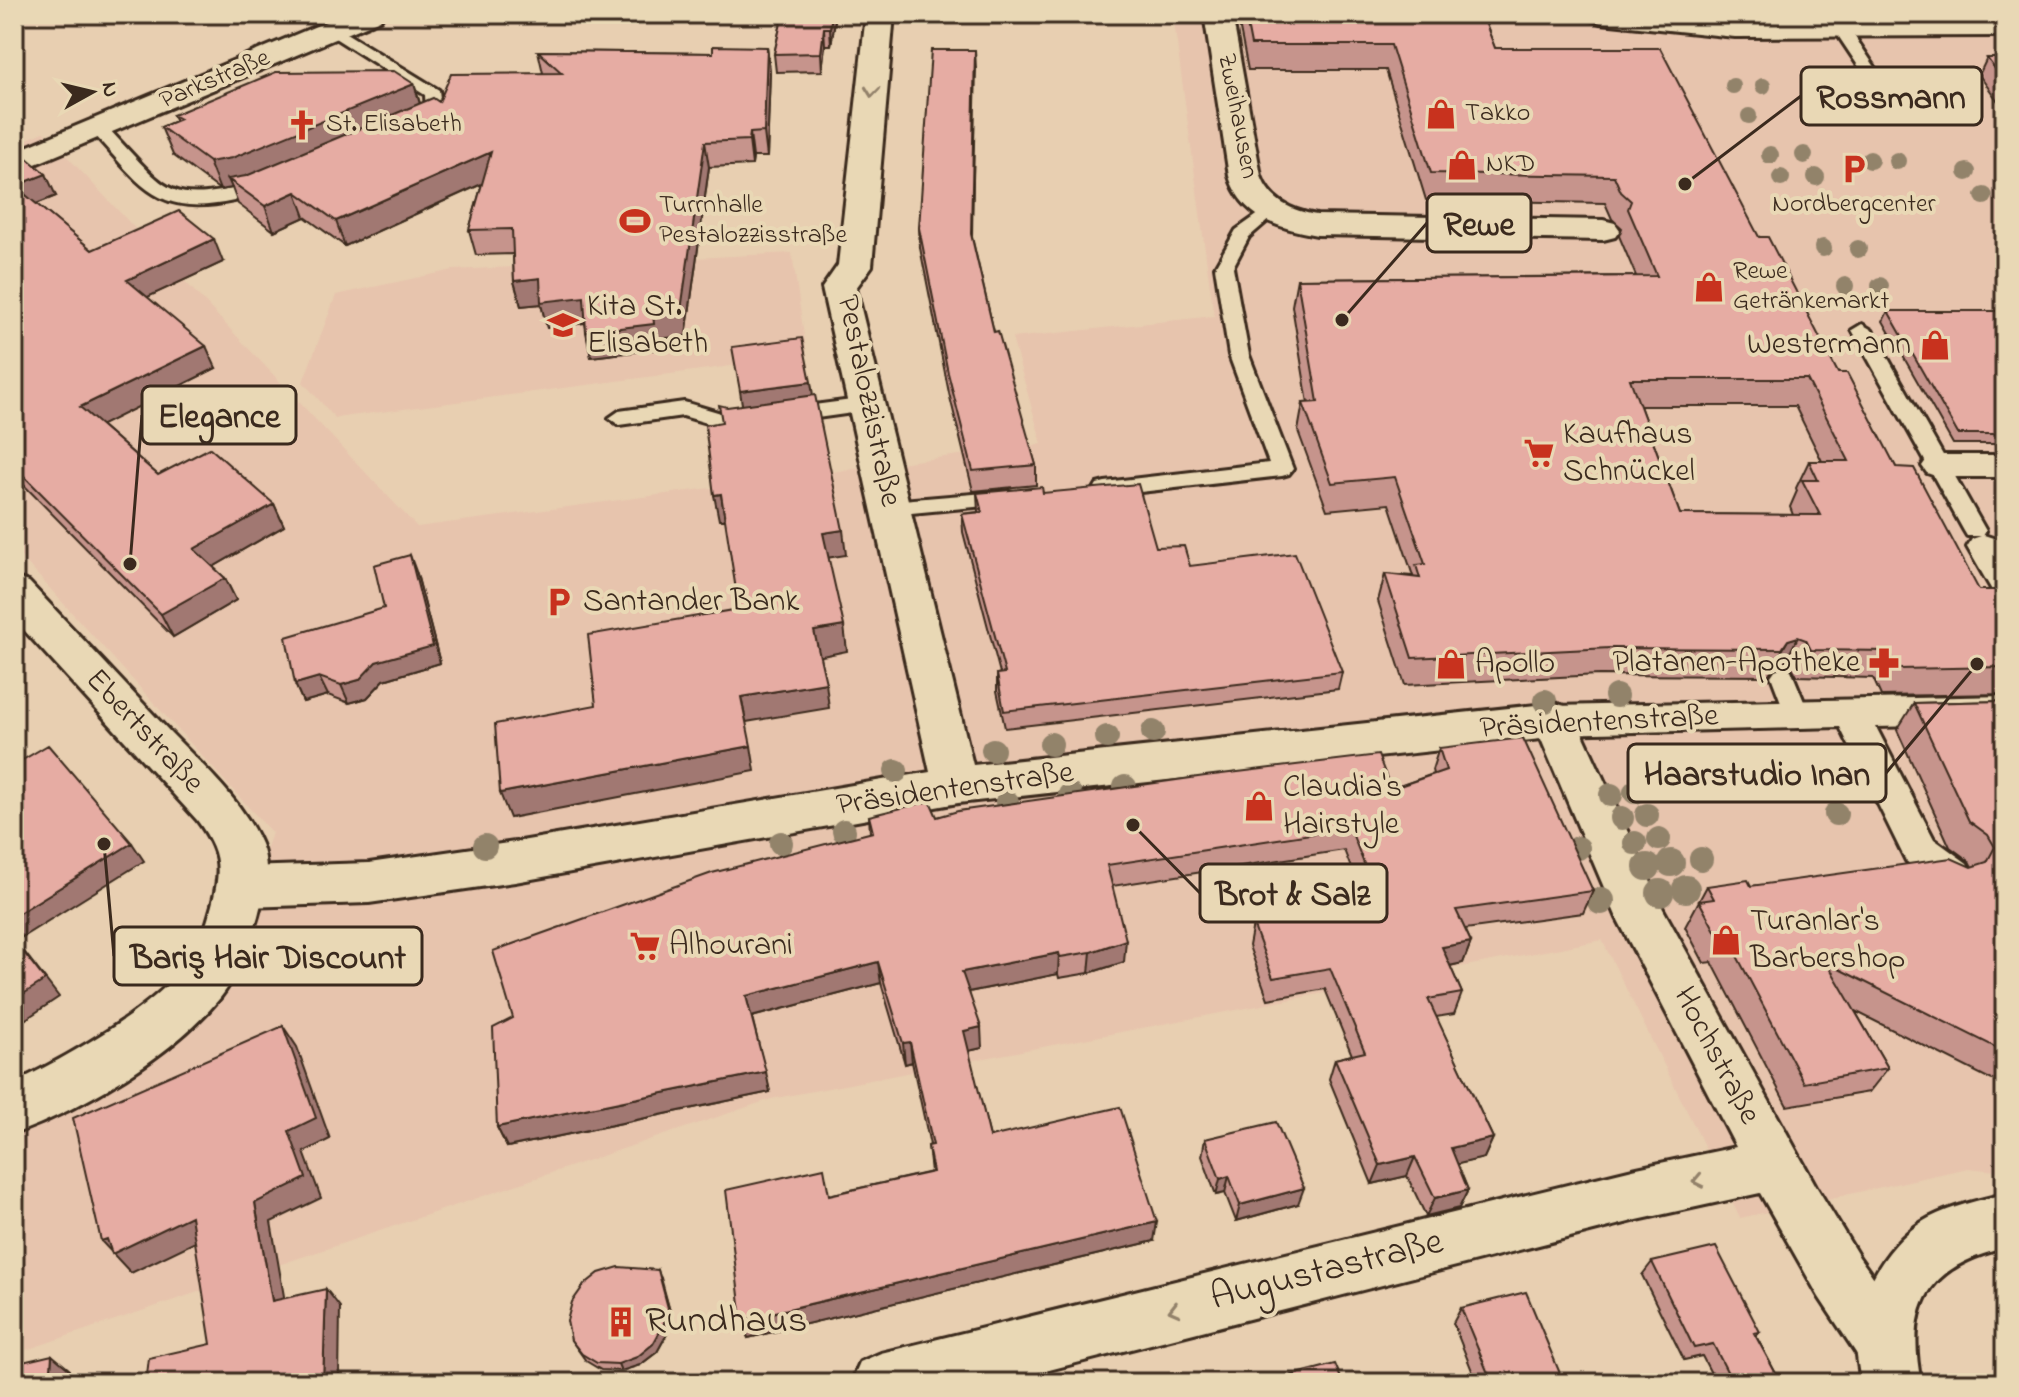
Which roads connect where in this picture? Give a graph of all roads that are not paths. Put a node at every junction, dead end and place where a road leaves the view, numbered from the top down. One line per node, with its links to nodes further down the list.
1 (370, 14): 7 (street, Parkstraße)
2 (880, 14): 16 (street, Pestalozzistraße, one-way to 16)
3 (1218, 14): 13 (street, Zweihausen)
4 (1601, 14): 6 (street)
5 (2005, 27): 6 (street)
6 (1841, 28): 8 (lane)
7 (333, 30): 9 (lane); 10 (street, Parkstraße)
8 (1869, 70)
9 (406, 127)
10 (99, 129): 11 (street, Parkstraße); 12 (lane)
11 (14, 163)
12 (282, 179)
13 (1270, 211): 14 (street, Zweihausen); 20 (lane)
14 (1603, 230)
15 (1862, 330): 18 (lane)
16 (867, 405): 17 (lane); 22 (street, Pestalozzistraße)
17 (619, 418)
18 (1938, 466): 19 (street); 23 (lane)
19 (2005, 466)
20 (1087, 491)
21 (1027, 496): 22 (lane)
22 (890, 508): 31 (street, Pestalozzistraße)
23 (1980, 539): 24 (street)
24 (2005, 584)
25 (14, 592): 33 (street, Ebertstraße)
26 (1783, 676): 29 (lane)
27 (2005, 710): 28 (street, Präsidentenstraße)
28 (1851, 714): 29 (street, Präsidentenstraße); 32 (street)
29 (1798, 716): 30 (street, Präsidentenstraße)
30 (1555, 720): 31 (street, Präsidentenstraße); 35 (street, Hochstraße)
31 (958, 785): 33 (street, Präsidentenstraße)
32 (1953, 874)
33 (242, 887): 34 (street)
34 (14, 1110)
35 (1774, 1164): 37 (street, Hochstraße); 38 (street, Augustastraße, one-way to 38)
36 (2005, 1221): 37 (street)
37 (1888, 1363)
38 (881, 1383)

